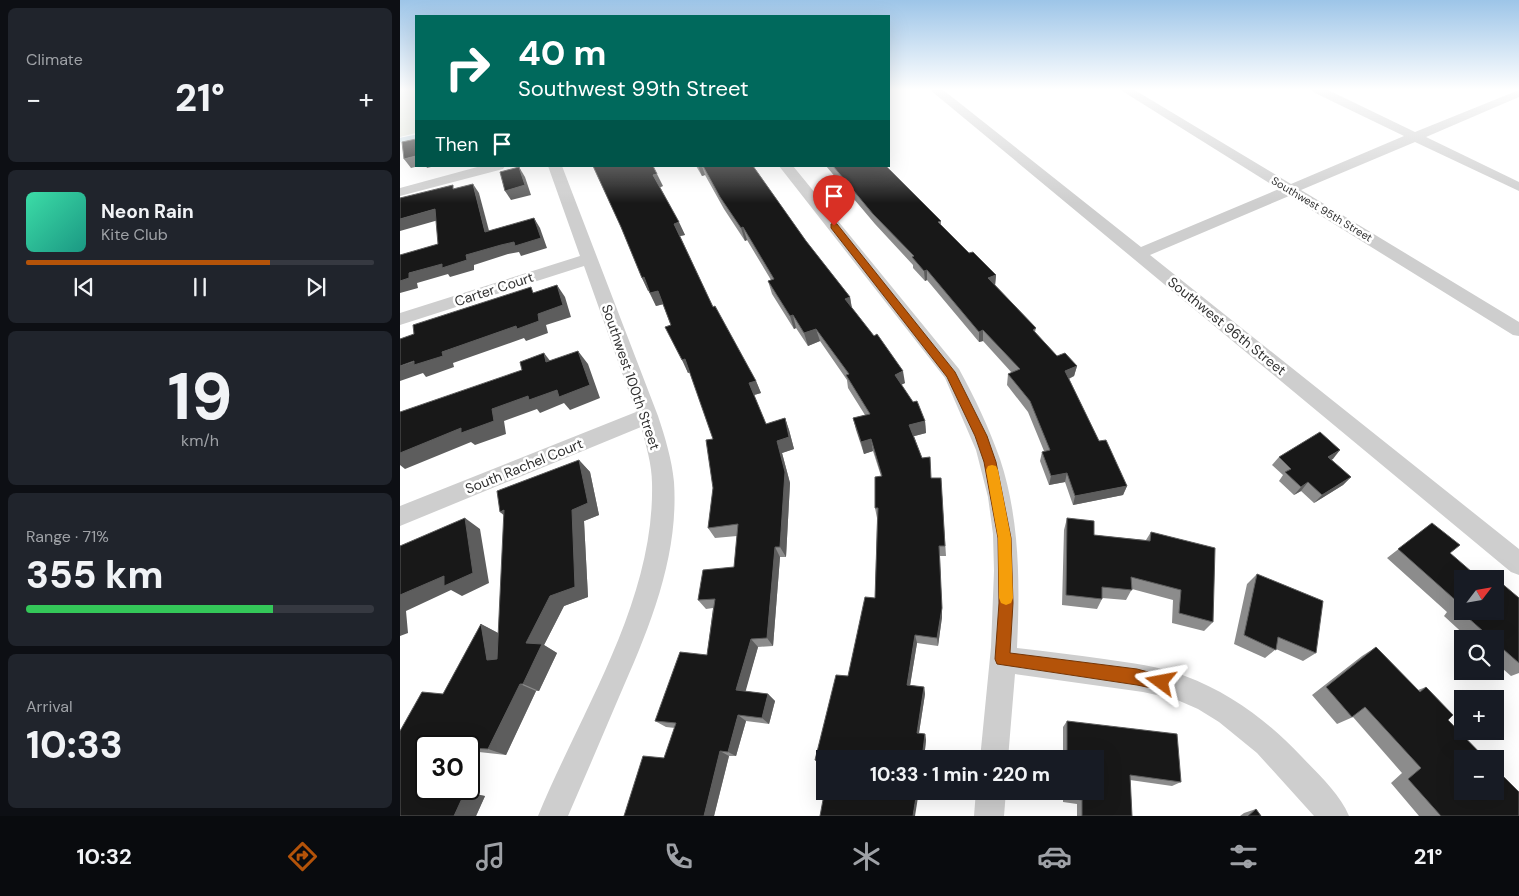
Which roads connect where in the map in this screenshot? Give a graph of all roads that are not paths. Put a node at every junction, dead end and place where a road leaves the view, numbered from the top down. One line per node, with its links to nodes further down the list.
1 (982, 127): 12 (street, Southwest 96th Street)
2 (1188, 127): 10 (street, Southwest 95th Street)
3 (1395, 127): 5 (street)
4 (1437, 127): 5 (street)
5 (1415, 137): 9 (street); 10 (street)
6 (494, 167): 11 (street)
7 (555, 167): 13 (street, Southwest 100th Street)
8 (787, 167): 19 (street)
9 (1519, 188)
10 (1290, 190): 12 (street); 15 (street, Southwest 95th Street)
11 (400, 192)
12 (1139, 254): 18 (street, Southwest 96th Street)
13 (589, 259): 14 (street, Carter Court); 16 (street, Southwest 100th Street)
14 (400, 319)
15 (1519, 330)
16 (648, 416): 17 (street, South Rachel Court); 22 (street, Southwest 100th Street)
17 (400, 516)
18 (1519, 564)
19 (1002, 659): 20 (street); 24 (street)
20 (995, 750)
21 (990, 800): 23 (street)
22 (553, 816)
23 (989, 816)
24 (1334, 816)

